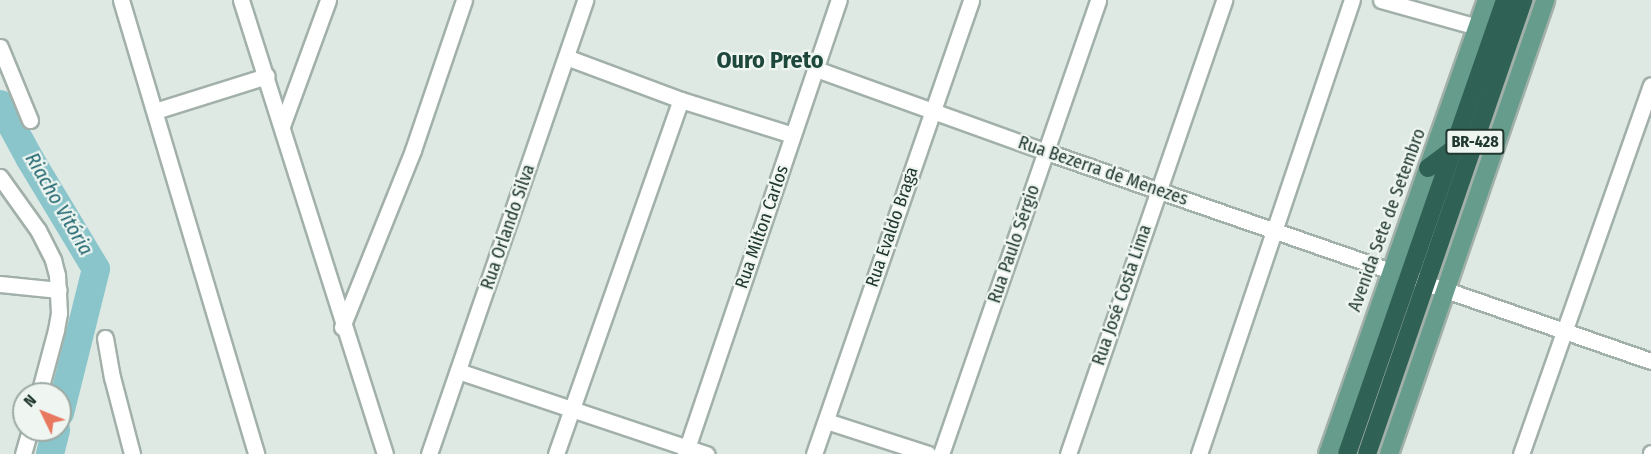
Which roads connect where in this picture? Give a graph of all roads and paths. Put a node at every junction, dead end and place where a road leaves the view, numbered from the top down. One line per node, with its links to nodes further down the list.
1 (328, 0): 26 (street)
2 (464, 0): 40 (street)
3 (585, 0): 18 (street, Rua Orlando Silva)
4 (838, 0): 19 (street, Rua Milton Carlos)
5 (971, 0): 24 (street, Rua Evaldo Braga)
6 (1098, 0): 29 (street, Rua Paulo Sérgio)
7 (1224, 0): 32 (street, Rua José Costa Lima)
8 (1352, 0): 33 (street)
9 (1381, 0): 16 (street)
10 (1487, 0): 16 (main road, Avenida Sete de Setembro)
11 (1505, 0): 28 (highway, Avenida Sete de Setembro / BR-428)
12 (1523, 0): 37 (highway, BR-428)
13 (1545, 0): 39 (main road)
14 (238, 1): 20 (street)
15 (125, 2): 23 (street)
16 (1477, 27): 30 (main road, Avenida Sete de Setembro)
17 (0, 47): 25 (street)
18 (566, 57): 22 (street); 44 (street, Rua Orlando Silva)
19 (816, 69): 24 (street, Rua Bezerra de Menezes); 27 (street, Rua Milton Carlos)
20 (267, 76): 23 (street); 26 (street)
21 (1651, 85): 41 (street)
22 (681, 100): 27 (street); 46 (street)
23 (154, 111): 50 (street)
24 (932, 111): 29 (street, Rua Bezerra de Menezes); 47 (street, Rua Evaldo Braga)
25 (30, 120)
26 (282, 126): 40 (street)
27 (793, 135): 48 (street, Rua Milton Carlos)
28 (1453, 149): 30 (highway); 35 (highway, Avenida Sete de Setembro / BR-428)
29 (1047, 152): 32 (street, Rua Bezerra de Menezes); 57 (street, Rua Paulo Sérgio)
30 (1428, 168): 34 (main road, Avenida Sete de Setembro)
31 (0, 177): 38 (street)
32 (1158, 190): 33 (street, Rua Bezerra de Menezes); 58 (street, Rua José Costa Lima)
33 (1276, 231): 34 (street, Rua Bezerra de Menezes); 59 (street)
34 (1391, 270): 35 (street, Rua Bezerra de Menezes); 60 (main road, Avenida Sete de Setembro)
35 (1409, 277): 37 (street, Rua Bezerra de Menezes); 61 (highway, Avenida Sete de Setembro / BR-428)
36 (0, 284): 38 (street)
37 (1426, 284): 39 (street, Rua Bezerra de Menezes); 62 (highway, BR-428)
38 (59, 290): 45 (street)
39 (1446, 292): 41 (street, Rua Bezerra de Menezes); 63 (main road)
40 (342, 327): 51 (street)
41 (1563, 330): 43 (street, Rua Bezerra de Menezes); 64 (street)
42 (105, 338): 49 (street)
43 (1651, 361)
44 (458, 371): 46 (street); 52 (street, Rua Orlando Silva)
45 (42, 382)
46 (573, 409): 48 (street); 53 (street)
47 (826, 421): 55 (street, Rua Evaldo Braga); 56 (street)
48 (686, 451): 54 (street)
49 (132, 454)
50 (256, 454)
51 (384, 454)
52 (429, 454)
53 (556, 454)
54 (706, 454)
55 (814, 454)
56 (928, 454)
57 (941, 454)
58 (1068, 454)
59 (1199, 454)
60 (1328, 454)
61 (1347, 454)
62 (1367, 454)
63 (1389, 454)
64 (1521, 454)

